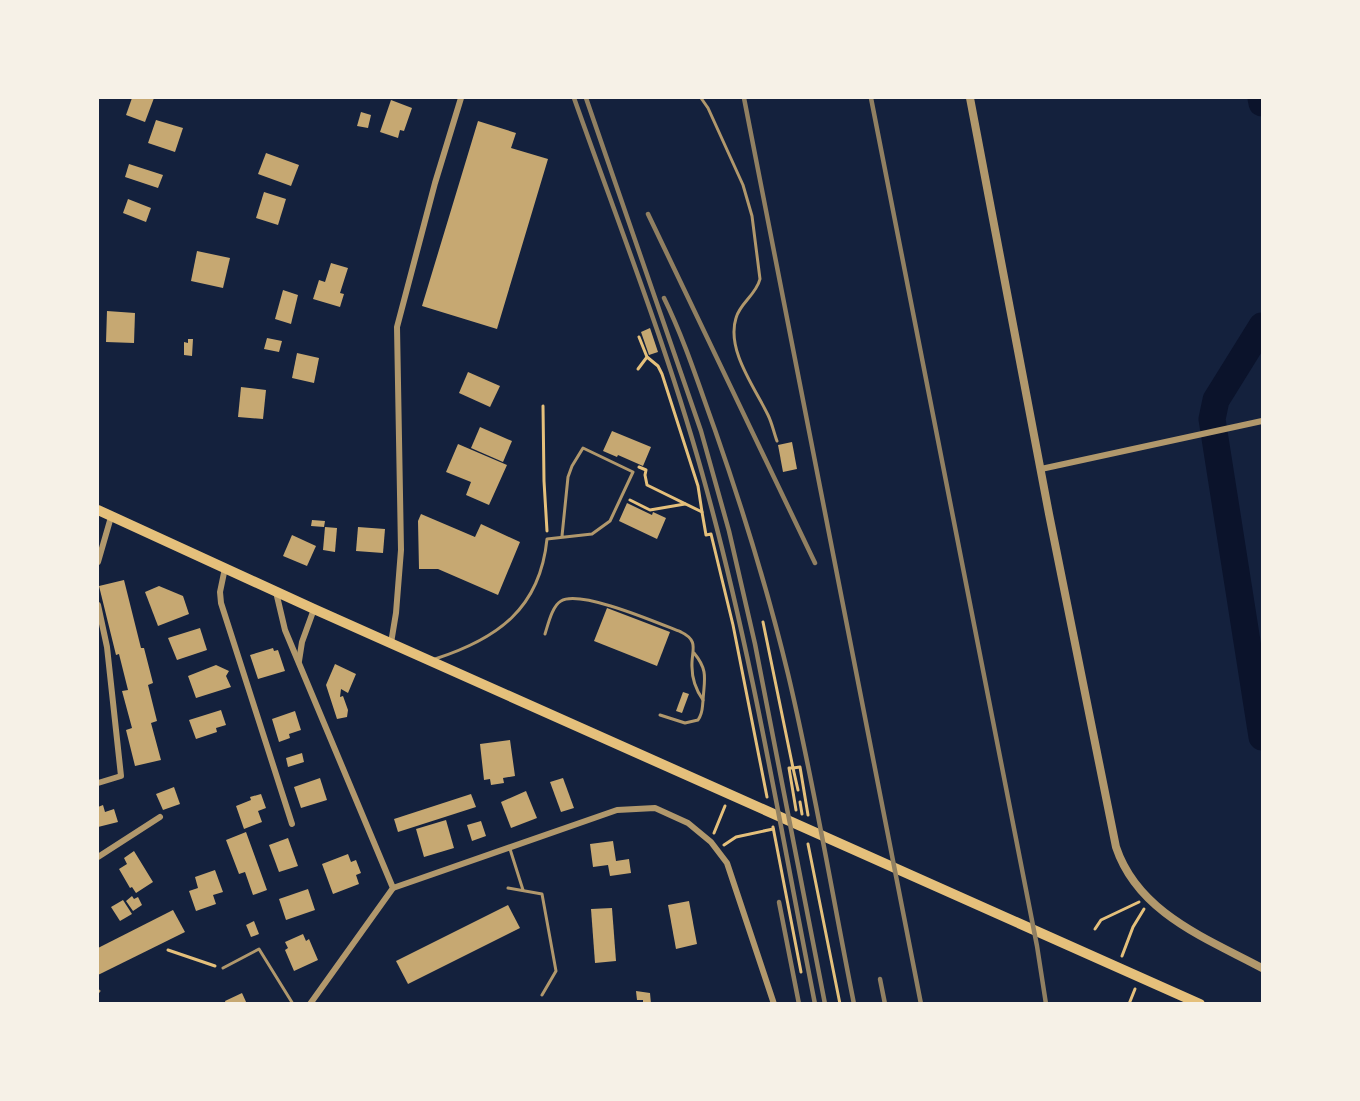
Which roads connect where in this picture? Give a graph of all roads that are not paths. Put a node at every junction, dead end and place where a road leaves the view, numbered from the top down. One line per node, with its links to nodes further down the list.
1 (461, 98): 16 (street)
2 (701, 98): 5 (lane)
3 (970, 98): 6 (street)
4 (1263, 421): 6 (street)
5 (777, 441)
6 (1041, 470): 31 (street)
7 (98, 510): 8 (main road)
8 (111, 517): 10 (street); 11 (main road)
9 (562, 536): 9 (lane); 18 (lane)
10 (98, 562)
11 (225, 568): 12 (main road); 24 (street)
12 (276, 592): 14 (main road); 19 (street)
13 (98, 605): 22 (street)
14 (314, 609): 16 (main road); 19 (street)
15 (545, 634): 17 (lane)
16 (391, 643): 18 (main road)
17 (694, 653): 20 (lane); 20 (lane)
18 (430, 660): 36 (main road)
19 (299, 661): 27 (street)
20 (703, 700): 21 (lane)
21 (660, 715)
22 (98, 783)
23 (160, 817): 26 (street)
24 (292, 824)
25 (510, 849): 27 (street); 29 (lane); 35 (street)
26 (98, 857)
27 (393, 888): 34 (street)
28 (508, 888): 29 (lane)
29 (523, 890): 32 (lane)
30 (223, 968): 33 (lane)
31 (1263, 968)
32 (542, 995)
33 (293, 1004)
34 (310, 1004)
35 (774, 1004)
36 (1200, 1004)

